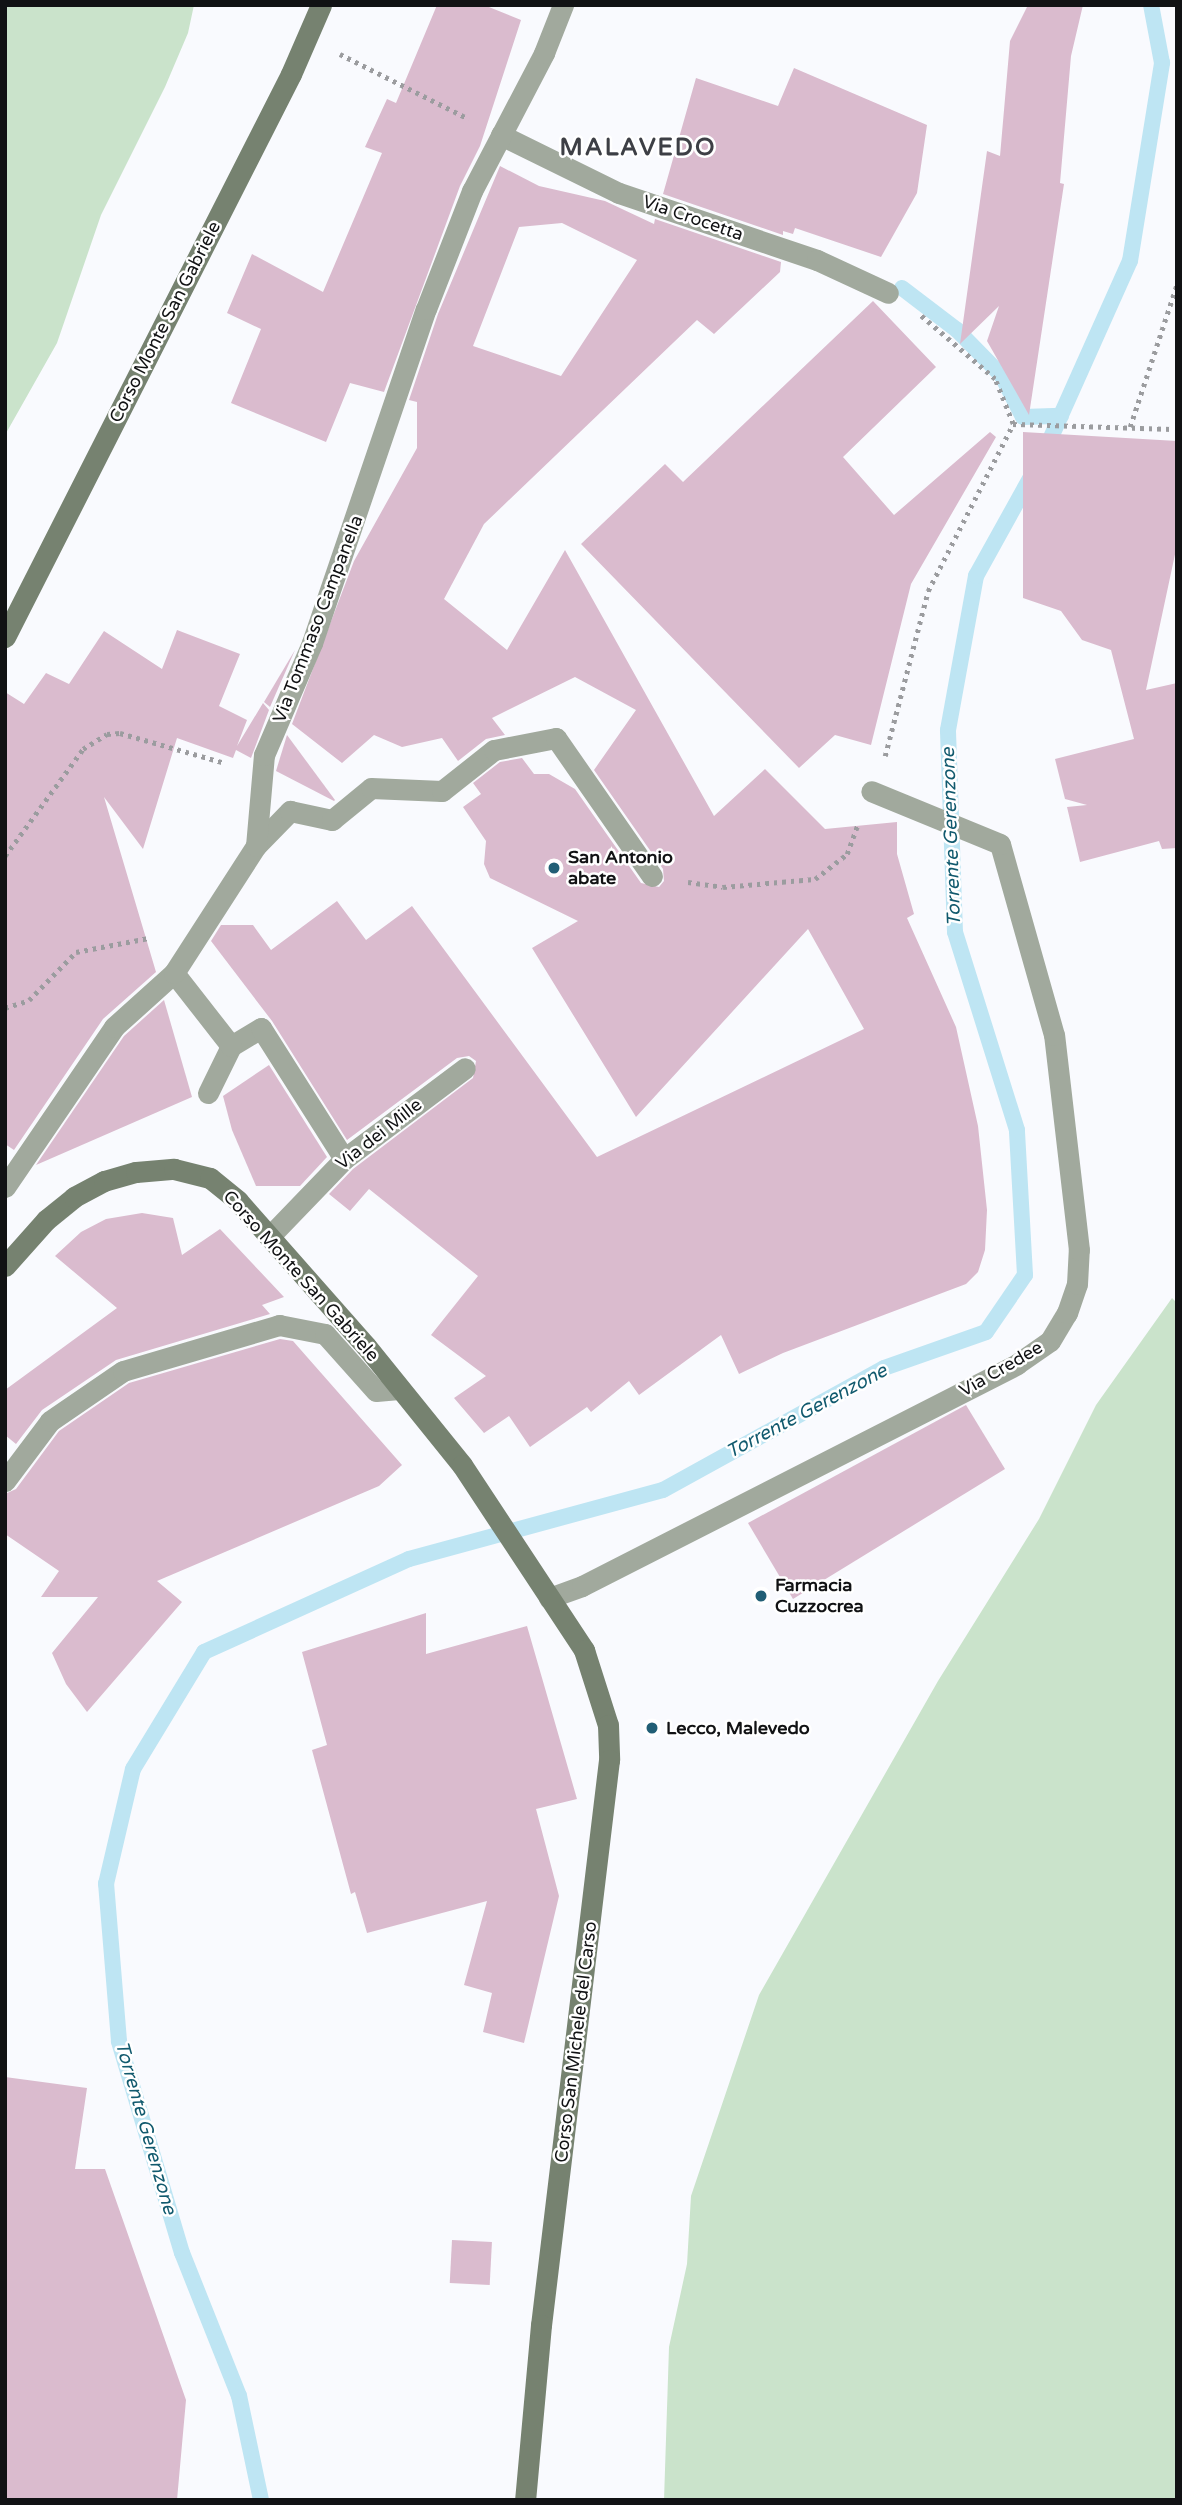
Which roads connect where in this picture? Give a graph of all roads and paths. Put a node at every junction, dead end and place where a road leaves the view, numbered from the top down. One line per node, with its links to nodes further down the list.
1 (321, 5): 3 (main road, Corso Monte San Gabriele)
2 (563, 5): 4 (street, Via Tommaso Campanella)
3 (304, 36): 4 (path); 11 (main road, Corso Monte San Gabriele)
4 (501, 135): 6 (street, Via Crocetta); 12 (street, Via Tommaso Campanella)
5 (1177, 284): 9 (path)
6 (888, 293)
7 (941, 330): 8 (path)
8 (1013, 424): 9 (path); 13 (path)
9 (1130, 427): 10 (path)
10 (1172, 429)
11 (5, 637)
12 (264, 755): 14 (street, Via Tommaso Campanella); 15 (path)
13 (871, 792): 16 (path); 30 (street, Via Credee)
14 (256, 846): 16 (street); 17 (street, Via Tommaso Campanella)
15 (5, 856)
16 (652, 876)
17 (201, 932): 18 (street, Via Tommaso Campanella); 19 (path)
18 (174, 973): 20 (street); 24 (street, Via Tommaso Campanella)
19 (5, 1008)
20 (231, 1046): 22 (street); 23 (street)
21 (465, 1068): 23 (street, Via dei Mille)
22 (208, 1093)
23 (344, 1158): 25 (street, Via dei Mille)
24 (5, 1187)
25 (269, 1237): 26 (main road, Corso Monte San Gabriele); 27 (main road, Corso Monte San Gabriele)
26 (5, 1266)
27 (399, 1389): 28 (main road, Corso Monte San Gabriele); 29 (street)
28 (462, 1465): 30 (main road, Corso San Michele del Carso)
29 (5, 1481)
30 (549, 1598): 31 (main road, Corso San Michele del Carso)
31 (525, 2500)

